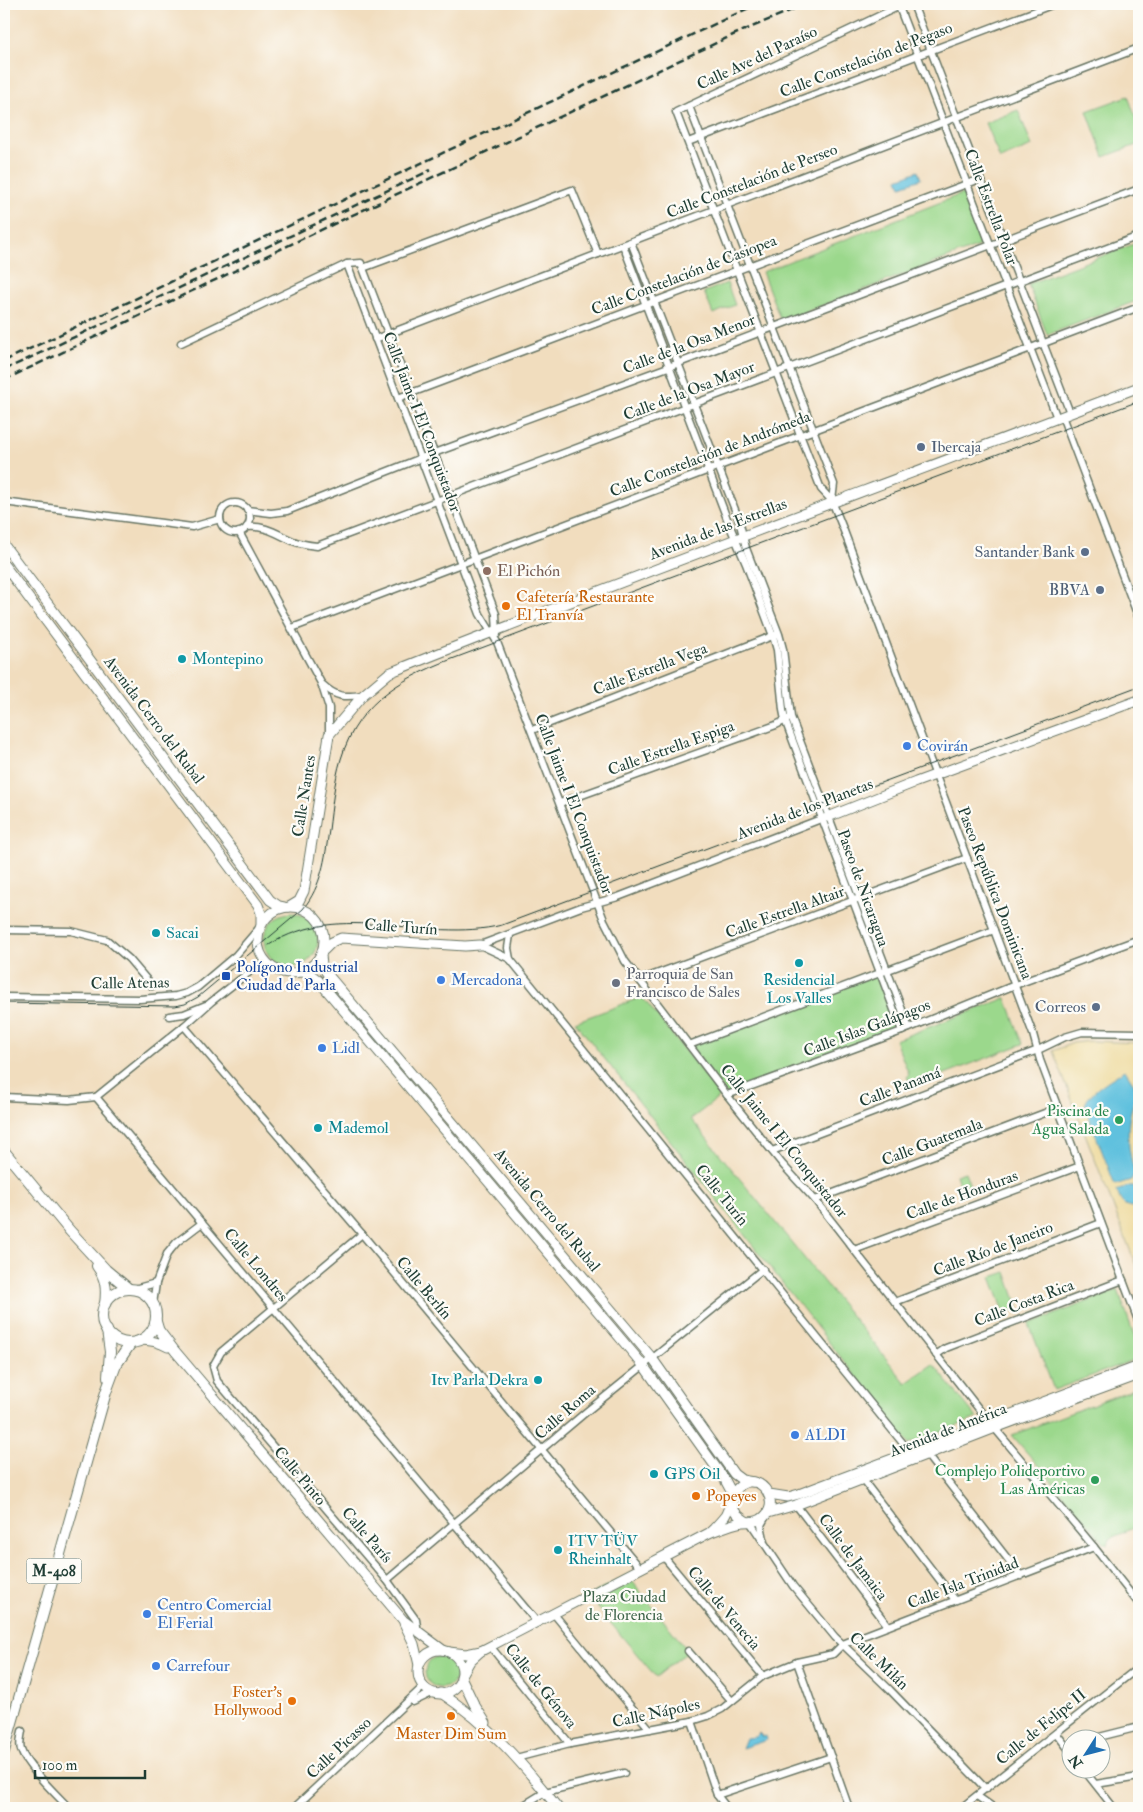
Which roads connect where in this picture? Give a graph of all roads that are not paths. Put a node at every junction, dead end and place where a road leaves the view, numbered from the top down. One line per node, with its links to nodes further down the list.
1 (913, 4): 5 (street, Calle Estrella Polar)
2 (1054, 4): 5 (street, Calle Constelación de Pegaso)
3 (901, 5): 6 (street, Calle Estrella Polar); 7 (street, Calle Ave del Paraíso)
4 (1139, 48): 9 (street, Calle Constelación de Perseo)
5 (930, 50): 6 (street, Calle Constelación de Pegaso); 9 (street, Calle Estrella Polar)
6 (917, 55): 10 (street, Calle Estrella Polar); 11 (street, Calle Constelación de Pegaso)
7 (689, 106): 8 (street, Calle Ave del Paraíso); 11 (street, Paseo República Dominicana)
8 (676, 112): 12 (street, Paseo República Dominicana)
9 (956, 118): 10 (street, Calle Constelación de Perseo); 13 (street, Calle Estrella Polar)
10 (943, 123): 14 (street, Calle Estrella Polar); 16 (street, Calle Constelación de Perseo)
11 (701, 137): 12 (street, Calle Constelación de Pegaso); 16 (street, Paseo República Dominicana)
12 (688, 142): 17 (street, Paseo República Dominicana)
13 (980, 179): 14 (street, Calle Constelación de Casiopea); 19 (street, Calle Estrella Polar)
14 (967, 184): 22 (street, Calle Estrella Polar); 26 (street, Calle Constelación de Casiopea)
15 (1139, 189): 19 (street, Calle de la Osa Menor)
16 (727, 205): 17 (street, Calle Constelación de Perseo); 26 (street, Paseo República Dominicana)
17 (714, 210): 20 (street, Calle Constelación de Perseo); 27 (street, Paseo República Dominicana)
18 (1139, 236): 28 (street, Calle de la Osa Mayor)
19 (1004, 240): 22 (street, Calle de la Osa Menor); 28 (street, Calle Estrella Polar)
20 (631, 242): 21 (street, Calle Constelación de Perseo); 30 (street, Paseo de Nicaragua)
21 (623, 245): 23 (street, Calle Constelación de Perseo); 31 (street, Paseo de Nicaragua)
22 (990, 245): 29 (street, Calle Estrella Polar); 33 (street, Calle de la Osa Menor)
23 (598, 254): 25 (street); 35 (street, Calle Constelación de Perseo)
24 (347, 264): 25 (street); 36 (street, Calle Jaime I El Conquistador); 37 (street)
25 (362, 265): 35 (street, Calle Jaime I El Conquistador)
26 (750, 265): 27 (street, Calle Constelación de Casiopea); 33 (street, Paseo República Dominicana)
27 (737, 270): 30 (street, Calle Constelación de Casiopea); 34 (street, Paseo República Dominicana)
28 (1019, 281): 29 (street, Calle de la Osa Mayor); 38 (street, Calle Estrella Polar)
29 (1006, 286): 39 (street, Calle Estrella Polar); 42 (street, Calle de la Osa Mayor)
30 (654, 302): 31 (street, Calle Constelación de Casiopea); 40 (street, Paseo de Nicaragua)
31 (646, 304): 41 (street, Paseo de Nicaragua); 45 (street, Calle Constelación de Casiopea)
32 (1139, 307): 38 (street, Calle Constelación de Andrómeda)
33 (774, 327): 34 (street, Calle de la Osa Menor); 42 (street, Paseo República Dominicana)
34 (761, 332): 40 (street, Calle de la Osa Menor); 43 (street, Paseo República Dominicana)
35 (388, 334): 36 (street, Calle Constelación de Perseo); 45 (street, Calle Jaime I El Conquistador)
36 (375, 339): 46 (street, Calle Jaime I El Conquistador)
37 (180, 343)
38 (1043, 344): 39 (street, Calle Constelación de Andrómeda); 49 (street, Calle Estrella Polar)
39 (1030, 348): 49 (street, Calle Estrella Polar); 50 (street, Calle Constelación de Andrómeda)
40 (679, 363): 41 (street, Calle de la Osa Menor); 47 (street, Paseo de Nicaragua)
41 (669, 366): 48 (street, Paseo de Nicaragua); 52 (street, Calle de la Osa Menor)
42 (789, 368): 43 (street, Calle de la Osa Mayor); 50 (street, Paseo República Dominicana)
43 (777, 373): 47 (street, Calle de la Osa Mayor); 51 (street, Paseo República Dominicana)
44 (1139, 387): 49 (street, Avenida de las Estrellas)
45 (411, 393): 46 (street, Calle Constelación de Casiopea); 52 (street, Calle Jaime I El Conquistador)
46 (398, 398): 53 (street, Calle Jaime I El Conquistador)
47 (694, 404): 48 (street, Calle de la Osa Mayor); 54 (street, Paseo de Nicaragua)
48 (685, 407): 55 (street, Paseo de Nicaragua); 56 (street, Calle de la Osa Mayor)
49 (1063, 416): 59 (street, Avenida de las Estrellas); 69 (street, Calle Estrella Polar)
50 (813, 430): 51 (street, Calle Constelación de Andrómeda); 59 (street, Paseo República Dominicana)
51 (801, 435): 54 (street, Calle Constelación de Andrómeda); 59 (street, Paseo República Dominicana)
52 (434, 453): 53 (street, Calle de la Osa Menor); 56 (street, Calle Jaime I El Conquistador)
53 (421, 459): 58 (street, Calle Jaime I El Conquistador); 60 (street, Calle de la Osa Menor)
54 (718, 466): 55 (street, Calle Constelación de Andrómeda); 64 (street, Paseo de Nicaragua)
55 (708, 470): 64 (street, Paseo de Nicaragua); 66 (street, Calle Constelación de Andrómeda)
56 (451, 496): 58 (street, Calle de la Osa Mayor); 66 (street, Calle Jaime I El Conquistador)
57 (4, 502): 61 (street)
58 (438, 502): 62 (street, Calle de la Osa Mayor); 67 (street, Calle Jaime I El Conquistador)
59 (832, 502): 64 (street, Avenida de las Estrellas); 79 (street, Paseo República Dominicana)
60 (247, 510): 61 (street); 62 (street)
61 (220, 519): 63 (street)
62 (247, 527): 63 (street)
63 (239, 532): 70 (street, Calle Nantes)
64 (739, 537): 71 (street, Avenida de las Estrellas); 72 (street, Paseo de Nicaragua)
65 (4, 545): 85 (street, Avenida Cerro del Rubal)
66 (474, 558): 67 (street, Calle Constelación de Andrómeda); 71 (street, Calle Jaime I El Conquistador)
67 (461, 564): 70 (street, Calle Constelación de Andrómeda); 71 (street, Calle Jaime I El Conquistador)
68 (4, 565): 86 (street, Avenida Cerro del Rubal)
69 (1139, 619)
70 (292, 628): 73 (street, Calle Nantes)
71 (494, 631): 74 (street, Avenida de las Estrellas); 77 (street, Calle Jaime I El Conquistador)
72 (776, 635): 76 (street, Paseo de Nicaragua); 77 (street, Calle Estrella Vega)
73 (321, 683): 74 (street, Calle Nantes); 78 (street, Calle Nantes)
74 (362, 695): 78 (street, Avenida de las Estrellas)
75 (1139, 700): 79 (street, Avenida de los Planetas)
76 (788, 719): 80 (street, Calle Estrella Espiga); 81 (street, Paseo de Nicaragua)
77 (532, 730): 80 (street, Calle Jaime I El Conquistador)
78 (330, 735): 85 (street, Calle Nantes)
79 (936, 776): 81 (street, Avenida de los Planetas); 82 (street, Paseo República Dominicana)
80 (560, 803): 84 (street, Calle Jaime I El Conquistador)
81 (826, 818): 83 (street, Paseo de Nicaragua); 84 (street, Avenida de los Planetas)
82 (967, 858): 83 (street, Calle Estrella Altair); 88 (street, Paseo República Dominicana)
83 (856, 900): 96 (street, Paseo de Nicaragua); 97 (street, Calle Estrella Altair)
84 (597, 902): 89 (street, Avenida de los Planetas); 97 (street, Calle Jaime I El Conquistador)
85 (286, 907): 86 (street); 92 (street)
86 (260, 926): 94 (street); 101 (street, Calle Atenas)
87 (4, 930): 99 (street)
88 (994, 930): 96 (street); 98 (street, Paseo República Dominicana)
89 (510, 935): 91 (street, Avenida de los Planetas); 93 (street)
90 (1139, 939): 98 (street, Calle Islas Galápagos)
91 (480, 946): 92 (street, Calle Turín); 93 (street, Calle Turín)
92 (322, 953): 95 (street); 138 (street, Avenida Cerro del Rubal)
93 (510, 959): 124 (street, Calle Turín)
94 (271, 967): 95 (street); 103 (street)
95 (300, 972): 139 (street, Avenida Cerro del Rubal)
96 (883, 972): 106 (street, Paseo de Nicaragua); 107 (street, Paseo de Nicaragua); 109 (street)
97 (640, 980): 109 (street, Calle Jaime I El Conquistador)
98 (1014, 985): 106 (street, Calle Islas Galápagos); 110 (street, Paseo República Dominicana)
99 (152, 986): 101 (street); 102 (street)
100 (4, 997): 102 (street, Calle Atenas)
101 (161, 997): 102 (street, Calle Atenas)
102 (146, 998)
103 (211, 1002): 104 (street, Calle Atenas); 105 (street)
104 (169, 1016)
105 (184, 1026): 113 (street); 122 (street, Calle Berlín)
106 (909, 1028): 107 (street, Calle Islas Galápagos)
107 (902, 1031): 111 (street, Calle Islas Galápagos)
108 (1139, 1034): 110 (street, Calle Panamá)
109 (689, 1045): 111 (street, Calle Jaime I El Conquistador)
110 (1038, 1050): 114 (street, Paseo República Dominicana); 116 (street, Calle Panamá)
111 (727, 1095): 116 (street, Calle Jaime I El Conquistador)
112 (4, 1097): 113 (street)
113 (96, 1097): 119 (street, Calle Londres)
114 (1058, 1108): 117 (street, Paseo República Dominicana); 118 (street, Calle Guatemala)
115 (4, 1151): 121 (main road, M-408)
116 (772, 1151): 118 (street, Calle Jaime I El Conquistador)
117 (1080, 1166): 120 (street, Paseo República Dominicana); 123 (street, Calle de Honduras)
118 (815, 1200): 123 (street, Calle Jaime I El Conquistador)
119 (202, 1223): 126 (street); 131 (street, Calle Londres)
120 (1101, 1224): 125 (street, Paseo República Dominicana); 128 (street, Calle Río de Janeiro)
121 (70, 1231): 127 (main road, M-408); 129 (main road, M-408)
122 (362, 1234): 131 (street); 144 (street, Calle Berlín)
123 (854, 1250): 128 (street, Calle Jaime I El Conquistador)
124 (763, 1269): 138 (street, Calle Roma); 145 (street, Calle Turín)
125 (1123, 1280): 133 (street, Paseo República Dominicana); 137 (street, Calle Costa Rica)
126 (156, 1283): 127 (street); 130 (street)
127 (131, 1289): 129 (main road); 130 (main road, M-408)
128 (895, 1302): 137 (street, Calle Jaime I El Conquistador)
129 (105, 1304): 134 (main road, M-408)
130 (153, 1304): 132 (main road)
131 (274, 1308): 154 (street, Calle Londres); 161 (street, Calle París)
132 (156, 1320): 135 (main road, M-408); 136 (street, Calle Pinto)
133 (1139, 1323)
134 (107, 1330): 135 (main road); 142 (main road, M-408)
135 (135, 1342): 136 (street); 142 (main road, M-408)
136 (175, 1351): 165 (street, Calle Pinto)
137 (936, 1354): 143 (street, Calle Jaime I El Conquistador)
138 (652, 1358): 139 (street, Calle Roma); 148 (street, Avenida Cerro del Rubal)
139 (643, 1365): 144 (street, Calle Roma); 150 (street, Avenida Cerro del Rubal)
140 (1139, 1366): 143 (street, Avenida de América)
141 (1139, 1375): 143 (street, Avenida de América)
142 (106, 1392): 192 (main road, M-408)
143 (992, 1425): 145 (street, Avenida de América); 146 (street, Avenida de América); 157 (street, Calle Jaime I El Conquistador)
144 (542, 1450): 154 (street, Calle Roma); 159 (street, Calle Berlín)
145 (910, 1452): 149 (street, Avenida de América)
146 (926, 1454): 147 (street, Avenida de América); 160 (street)
147 (863, 1480): 151 (street, Avenida de América); 162 (street)
148 (753, 1482): 149 (street); 150 (street)
149 (769, 1494): 152 (street)
150 (732, 1497): 153 (street); 155 (street)
151 (796, 1505): 152 (street, Avenida de América); 167 (street, Calle de Jamaica)
152 (767, 1514): 153 (street); 156 (street)
153 (748, 1521): 155 (street); 156 (street, Calle Milán)
154 (455, 1523): 161 (street, Calle Roma); 166 (street, Calle Londres)
155 (710, 1534): 158 (street)
156 (765, 1543): 169 (street, Calle Milán)
157 (1094, 1547): 160 (street, Calle Isla Trinidad); 163 (street, Calle Jaime I El Conquistador)
158 (664, 1557): 159 (street); 178 (street, Calle de Venecia)
159 (641, 1569): 164 (street)
160 (1021, 1576): 162 (street, Calle Isla Trinidad)
161 (387, 1580): 168 (street, Calle París)
162 (955, 1600): 167 (street, Calle Isla Trinidad)
163 (1139, 1604)
164 (554, 1614): 166 (street); 185 (street)
165 (403, 1620): 168 (street, Calle Pinto); 175 (street, Calle Pinto)
166 (537, 1622): 170 (street)
167 (888, 1626): 169 (street, Calle Isla Trinidad)
168 (419, 1633): 171 (street, Calle Pinto)
169 (843, 1644): 174 (street, Calle Nápoles); 199 (street, Calle Milán)
170 (490, 1646): 172 (street); 191 (street, Calle de Génova)
171 (446, 1651): 172 (street); 175 (street); 177 (street)
172 (481, 1651): 177 (street)
173 (688, 1651): 181 (street)
174 (797, 1662): 178 (street, Calle Nápoles); 193 (street)
175 (419, 1665): 179 (street)
176 (1139, 1667): 188 (street, Calle de Felipe II)
177 (461, 1676): 180 (street); 187 (street)
178 (763, 1676): 181 (street, Calle Nápoles)
179 (424, 1686): 180 (street); 182 (street, Calle Picasso)
180 (438, 1693): 182 (street, Calle Picasso); 187 (street)
181 (731, 1700): 183 (street, Calle Nápoles)
182 (403, 1708): 203 (street, Calle Picasso)
183 (692, 1721): 185 (street, Calle Nápoles); 201 (street)
184 (1139, 1727): 189 (street)
185 (650, 1729): 191 (street, Calle Nápoles)
186 (22, 1731): 204 (street)
187 (491, 1731): 194 (street)
188 (1056, 1732): 190 (street); 199 (street, Calle de Felipe II)
189 (1110, 1734)
190 (1060, 1736)
191 (570, 1744): 194 (street, Calle Nápoles)
192 (4, 1751)
193 (831, 1757): 201 (street); 208 (street)
194 (516, 1758): 200 (street)
195 (624, 1773): 200 (street)
196 (1139, 1777): 198 (street)
197 (1093, 1780): 198 (street)
198 (1096, 1784): 211 (street)
199 (986, 1789): 202 (street, Calle de Felipe II)
200 (545, 1792): 205 (street); 206 (street)
201 (717, 1795): 207 (street)
202 (977, 1796): 209 (street, Calle de Felipe II); 210 (street)
203 (298, 1807)
204 (69, 1808)
205 (519, 1808)
206 (558, 1808)
207 (727, 1808)
208 (849, 1808)
209 (960, 1808)
210 (994, 1808)
211 (1114, 1808)

